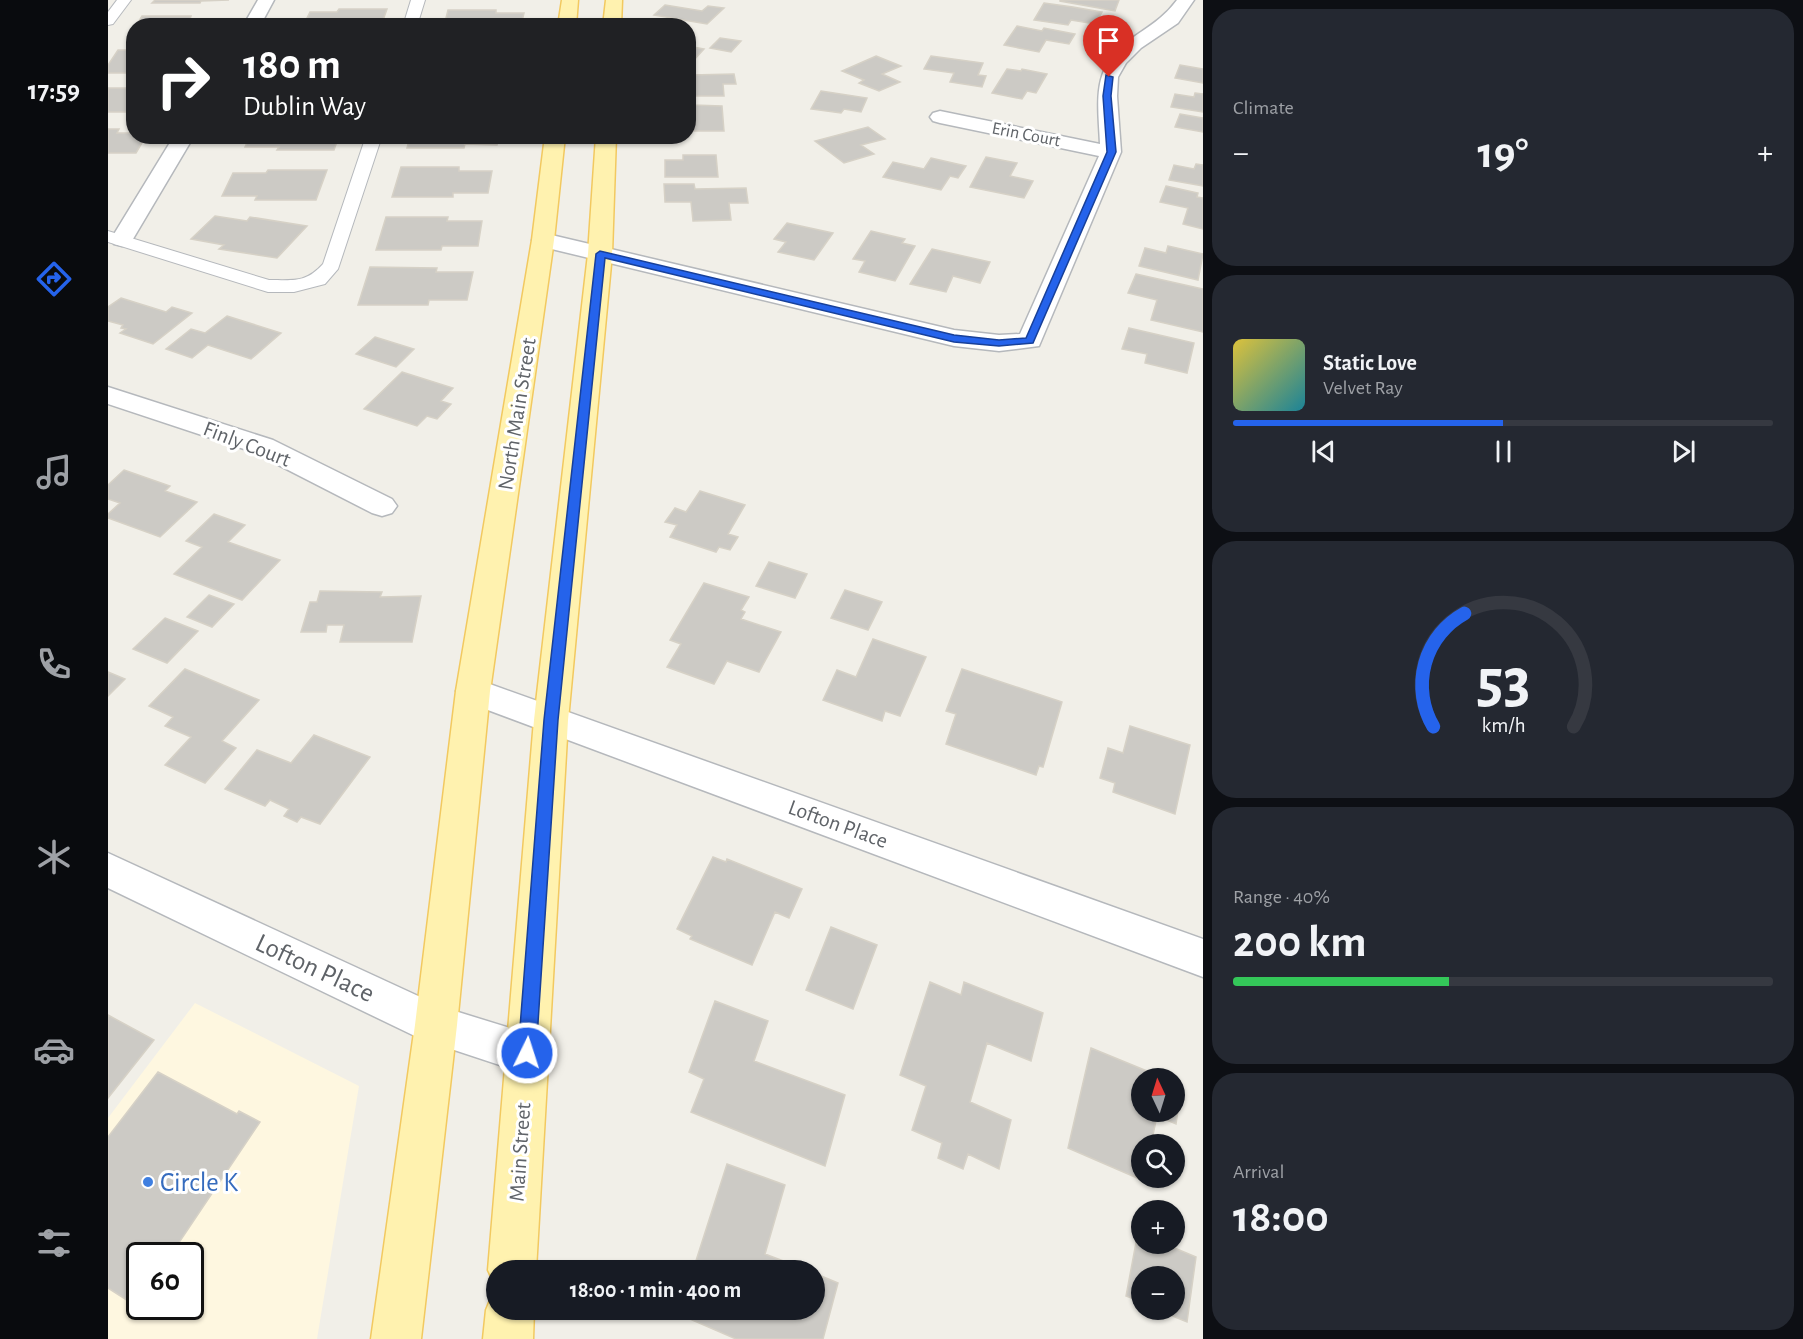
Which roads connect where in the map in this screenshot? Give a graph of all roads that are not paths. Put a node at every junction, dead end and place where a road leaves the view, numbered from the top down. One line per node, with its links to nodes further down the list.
1 (124, 0): 11 (lane)
2 (267, 0): 7 (street)
3 (418, 0): 8 (lane)
4 (570, 0): 9 (main road)
5 (614, 0): 10 (main road)
6 (1186, 0): 17 (street)
7 (256, 18)
8 (412, 18)
9 (568, 18)
10 (613, 18)
11 (108, 21)
12 (940, 117): 17 (street, Erin Court)
13 (179, 144): 18 (street)
14 (371, 144): 18 (lane)
15 (554, 144): 19 (main road, North Main Street)
16 (606, 144): 20 (main road, Main Street)
17 (1111, 152): 20 (street)
18 (115, 237)
19 (543, 240): 20 (street); 23 (main road, North Main Street)
20 (600, 254): 24 (main road, Main Street)
21 (108, 395): 22 (street, Finly Court)
22 (382, 506)
23 (473, 691): 24 (street, Lofton Place); 27 (main road)
24 (551, 720): 26 (street, Lofton Place); 28 (main road, Main Street)
25 (108, 870): 27 (street, Lofton Place)
26 (1203, 957)
27 (436, 1025): 28 (street, Lofton Place); 31 (main road)
28 (527, 1053): 29 (main road, Main Street)
29 (513, 1260)
30 (509, 1320): 32 (main road)
31 (396, 1339)
32 (508, 1339)

